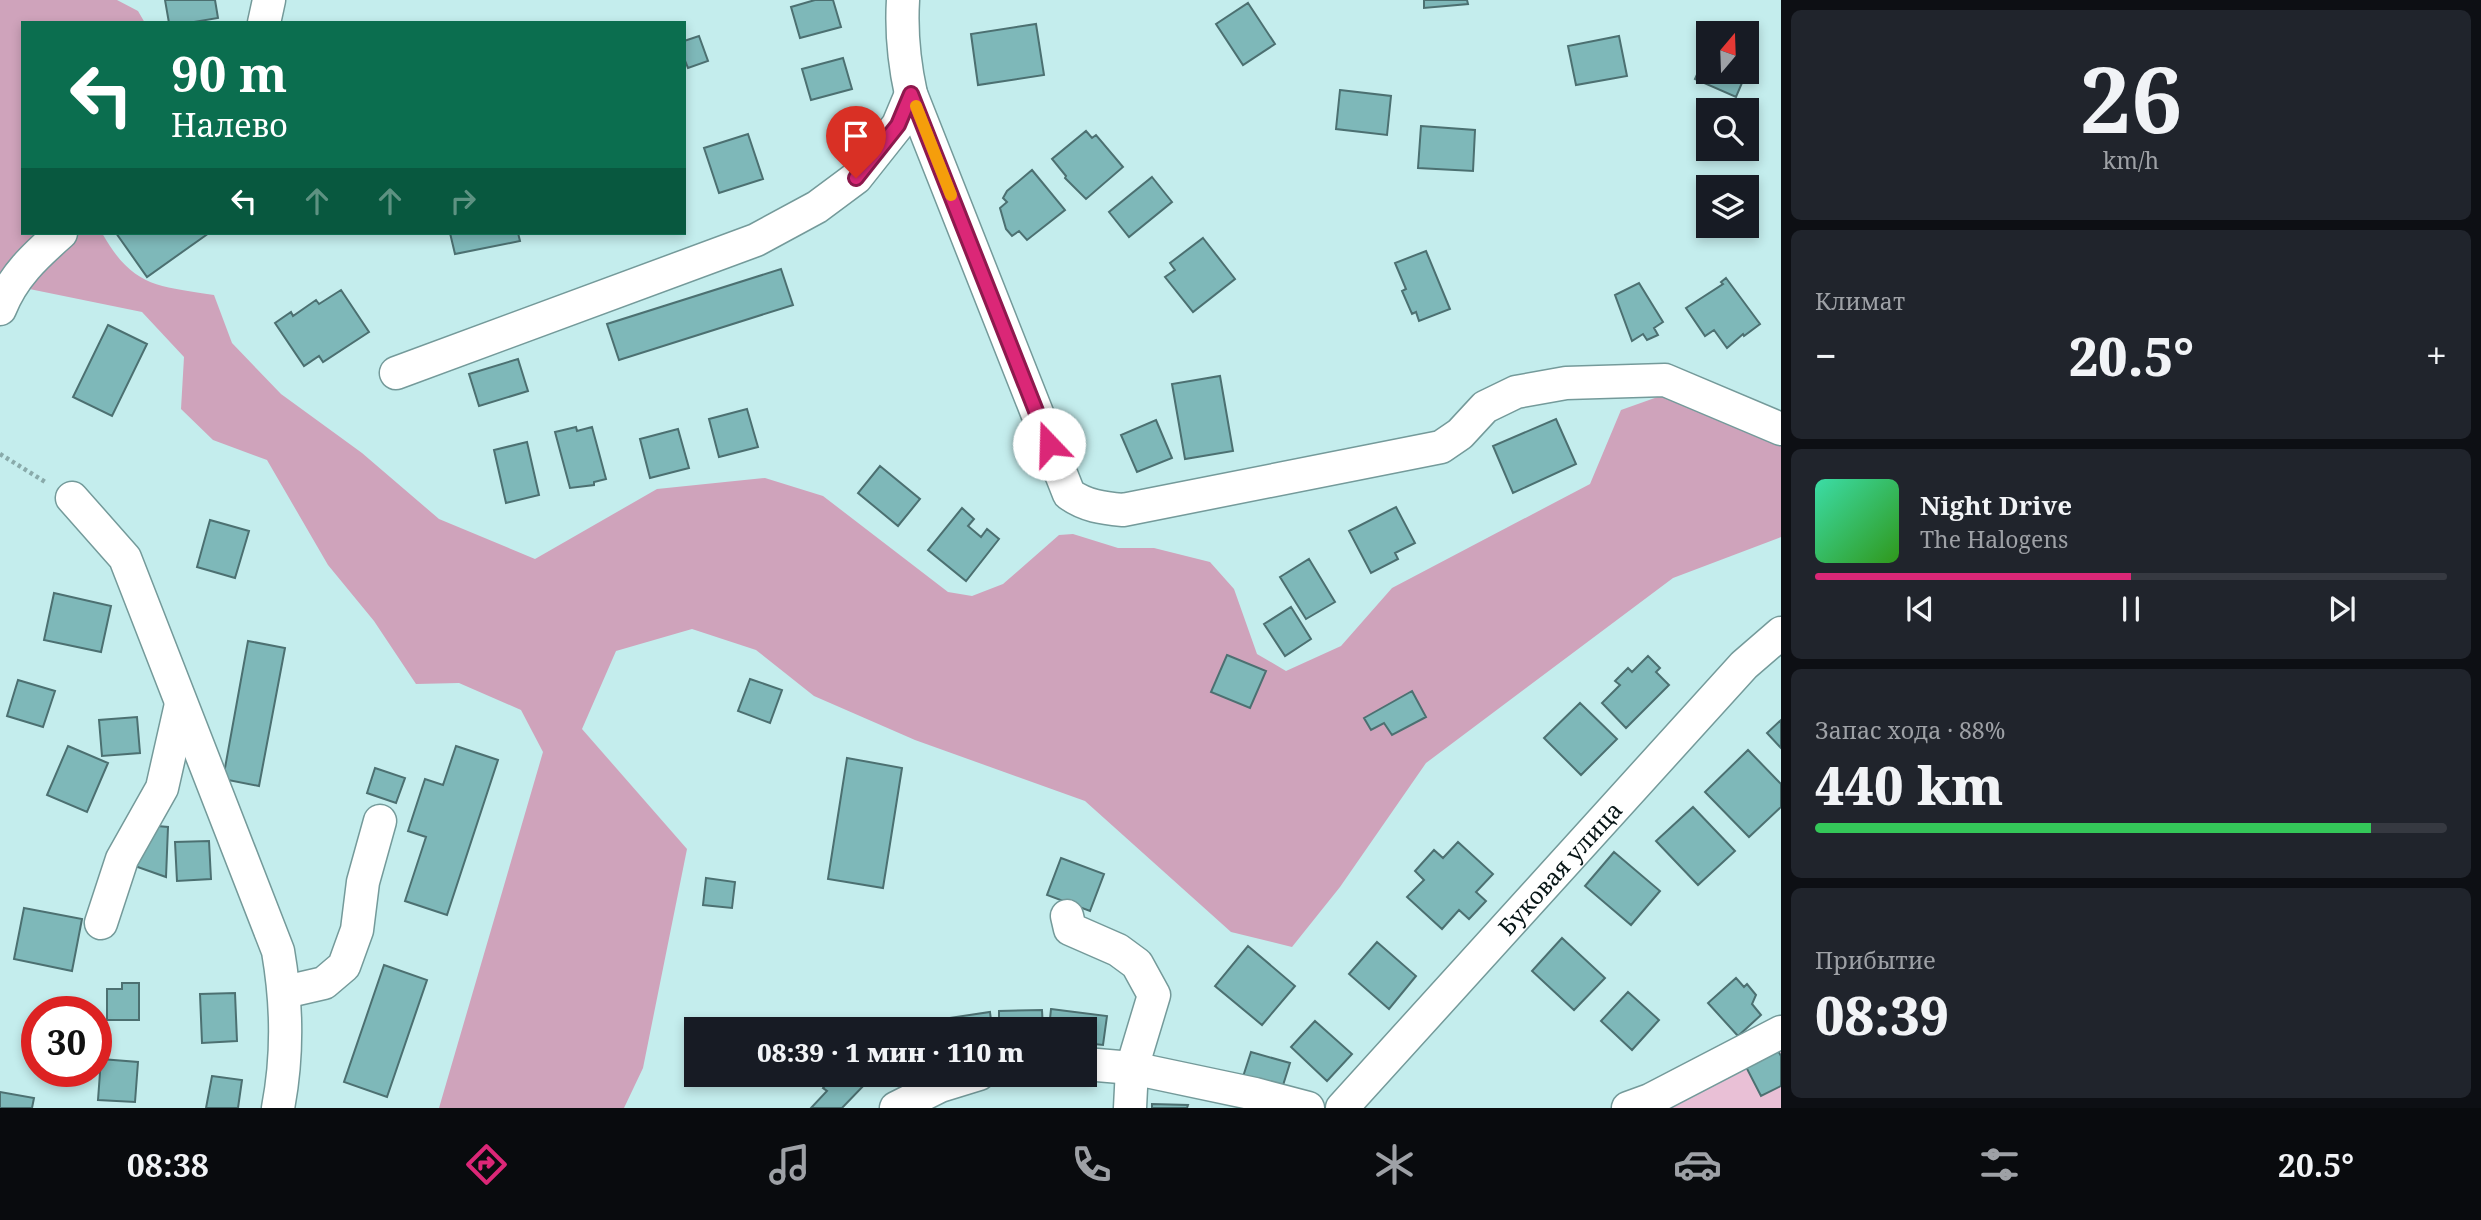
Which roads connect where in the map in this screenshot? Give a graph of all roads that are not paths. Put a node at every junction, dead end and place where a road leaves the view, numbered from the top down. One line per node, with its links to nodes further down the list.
1 (269, 0): 3 (street)
2 (903, 0): 4 (street)
3 (264, 21)
4 (911, 94): 7 (street); 8 (street)
5 (59, 235): 6 (street)
6 (0, 309)
7 (396, 373)
8 (1781, 429)
9 (72, 498): 11 (street)
10 (1781, 633): 24 (street, Буковая улица)
11 (181, 704): 14 (street); 15 (street)
12 (380, 821): 15 (street)
13 (1067, 916): 18 (street)
14 (102, 923)
15 (285, 992): 20 (street)
16 (1781, 1032): 25 (street)
17 (1097, 1065): 18 (street)
18 (1132, 1068): 22 (street); 23 (street)
19 (938, 1087): 21 (street)
20 (278, 1108)
21 (896, 1108)
22 (1130, 1108)
23 (1308, 1108)
24 (1342, 1108)
25 (1628, 1108)

